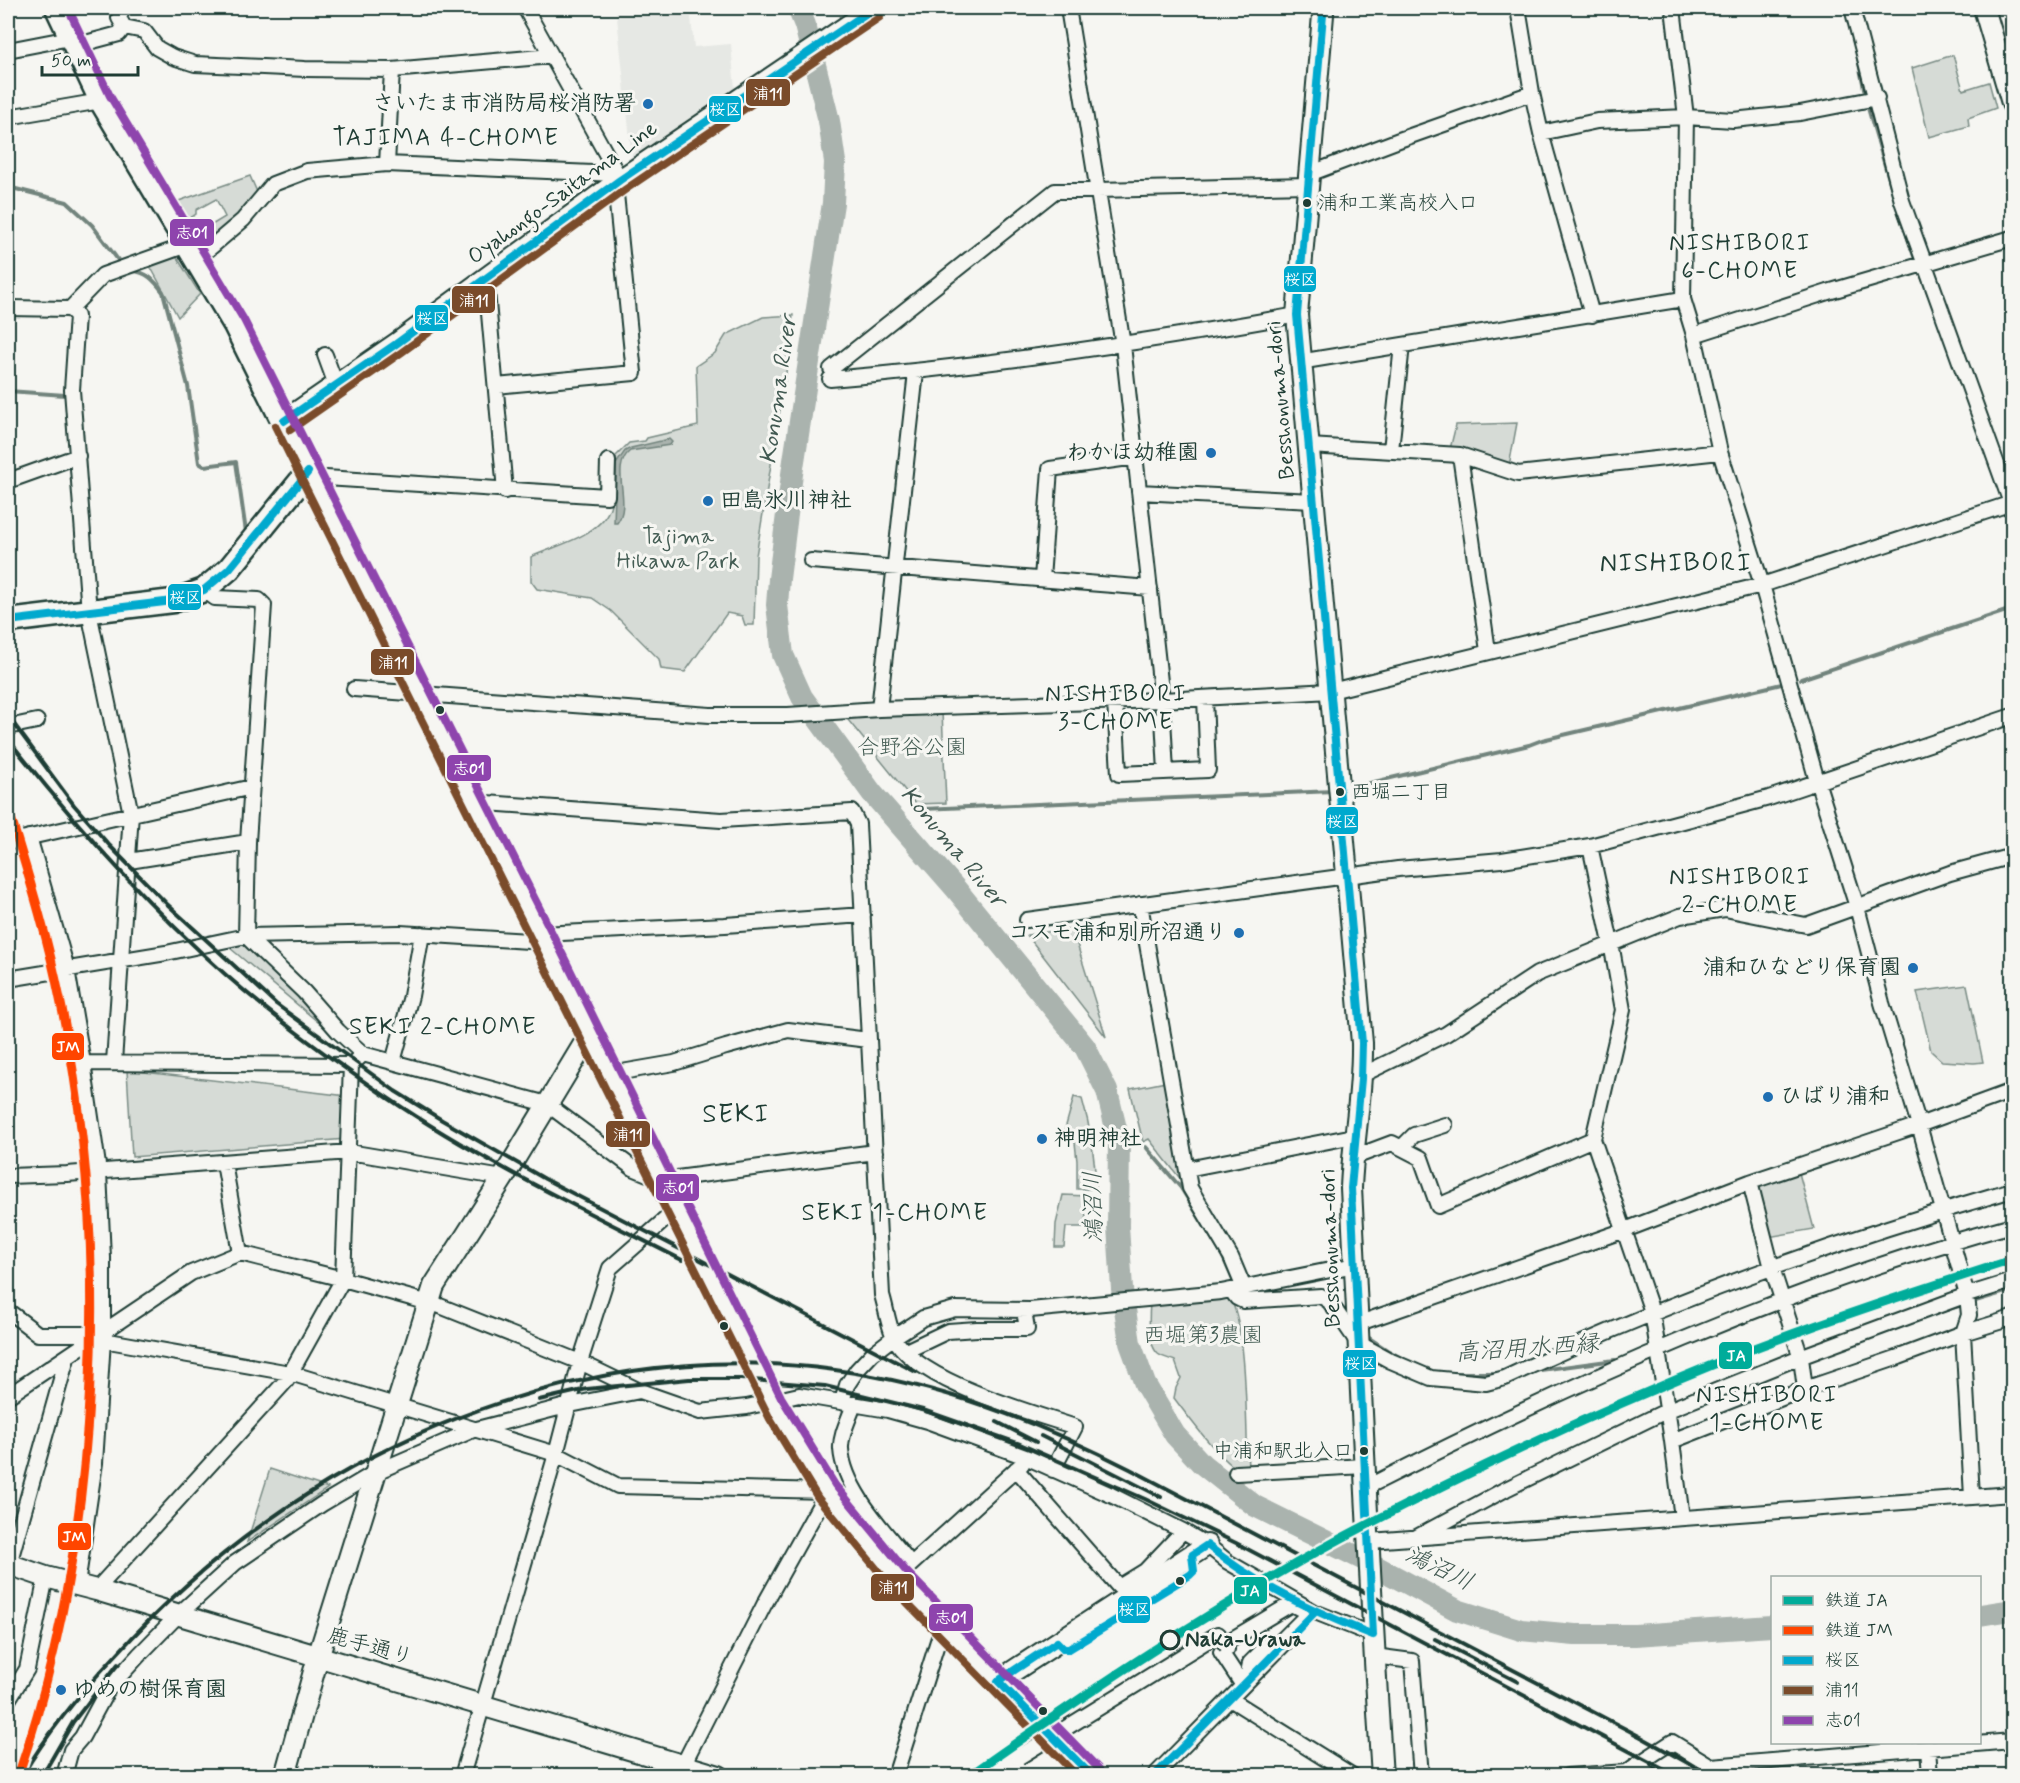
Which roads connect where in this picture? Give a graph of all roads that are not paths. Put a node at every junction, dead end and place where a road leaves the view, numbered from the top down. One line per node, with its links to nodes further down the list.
1 (57, 8): 12 (main road)
2 (123, 8): 11 (street)
3 (525, 8): 14 (street)
4 (874, 8): 24 (street, Oyahongo-Saitama Line)
5 (1068, 8): 26 (street)
6 (1322, 8): 25 (street, Besshonuma-dori)
7 (1518, 8): 16 (street)
8 (1673, 8): 21 (street)
9 (1852, 8): 17 (street)
10 (1984, 8): 19 (street)
11 (124, 27): 12 (street); 15 (street)
12 (72, 42): 13 (street); 18 (main road)
13 (8, 50)
14 (552, 56): 15 (street); 24 (street)
15 (392, 70): 23 (street)
16 (1532, 93): 22 (street); 25 (street)
17 (1871, 99): 21 (street); 29 (street)
18 (101, 101): 20 (street); 28 (main road)
19 (2013, 103)
20 (8, 117)
21 (1686, 117): 22 (street); 31 (street)
22 (1541, 132): 35 (street)
23 (387, 164): 24 (street); 28 (street)
24 (617, 179): 30 (street, Oyahongo-Saitama Line); 43 (street)
25 (1309, 180): 26 (street); 34 (street, Besshonuma-dori)
26 (1098, 190): 37 (street); 41 (street)
27 (2013, 238): 29 (street)
28 (192, 252): 33 (street); 44 (main road)
29 (1921, 265): 36 (street); 57 (street)
30 (486, 280): 42 (street, Oyahongo-Saitama Line); 43 (street)
31 (1683, 299): 35 (street); 36 (street)
32 (8, 308): 33 (street)
33 (70, 309): 49 (street)
34 (1297, 315): 37 (street); 40 (street, Besshonuma-dori)
35 (1592, 315): 38 (street)
36 (1694, 336): 47 (street)
37 (1123, 345): 41 (street); 50 (street)
38 (1402, 345): 40 (street); 46 (street)
39 (325, 355): 42 (street)
40 (1299, 362): 45 (street, Besshonuma-dori)
41 (916, 372): 59 (street)
42 (336, 385): 44 (street, Oyahongo-Saitama Line)
43 (496, 386): 54 (street)
44 (284, 421): 52 (main road)
45 (1309, 446): 46 (street); 56 (street, Besshonuma-dori)
46 (1391, 450): 48 (street)
47 (1720, 452): 48 (street); 61 (street)
48 (1460, 455): 66 (street)
49 (78, 456): 53 (street); 64 (street)
50 (1136, 457): 55 (street); 60 (street)
51 (608, 461): 54 (street)
52 (309, 475): 54 (street); 63 (main road); 69 (main road)
53 (8, 481)
54 (505, 491)
55 (1139, 492): 56 (street); 62 (street)
56 (1313, 501): 68 (street, Besshonuma-dori)
57 (2012, 503): 61 (street)
58 (811, 561): 59 (street)
59 (894, 566): 60 (street); 73 (street)
60 (1042, 579): 62 (street)
61 (1762, 585): 66 (street); 78 (street)
62 (1150, 588): 71 (street)
63 (204, 590): 64 (main road); 79 (street)
64 (89, 612): 65 (main road); 81 (street)
65 (8, 621)
66 (1488, 651): 68 (street)
67 (354, 689): 69 (street)
68 (1331, 691): 70 (street); 88 (street, Besshonuma-dori)
69 (419, 693): 73 (street); 80 (main road)
70 (1205, 698): 71 (street); 77 (street)
71 (1162, 700): 72 (street); 77 (street)
72 (1115, 701): 73 (street); 77 (street)
73 (879, 709)
74 (2013, 716): 78 (street)
75 (37, 721): 76 (street)
76 (8, 727)
77 (1166, 772)
78 (1817, 781): 85 (street); 90 (street)
79 (252, 788): 81 (street); 84 (street)
80 (473, 802): 91 (street); 95 (main road)
81 (130, 814): 82 (street); 87 (street)
82 (29, 837): 83 (street); 98 (street)
83 (8, 842)
84 (248, 842): 87 (street); 94 (street)
85 (1590, 846): 88 (street); 96 (street)
86 (2013, 856): 90 (street)
87 (129, 861): 97 (street)
88 (1348, 876): 89 (street); 108 (street, Besshonuma-dori)
89 (1140, 904): 92 (street); 120 (street)
90 (1857, 907): 96 (street); 112 (street)
91 (863, 915): 95 (street); 101 (street)
92 (1027, 920)
93 (422, 934): 94 (street); 95 (street); 104 (street)
94 (246, 936): 97 (street); 102 (street)
95 (543, 938): 100 (main road)
96 (1611, 943): 108 (street); 114 (street)
97 (121, 960): 98 (street); 103 (street)
98 (67, 969): 99 (street); 105 (street)
99 (8, 979)
100 (590, 1034): 107 (main road); 110 (street)
101 (868, 1040): 107 (street); 117 (street)
102 (363, 1054): 104 (street); 106 (street)
103 (114, 1062): 105 (street); 106 (street)
104 (393, 1062): 110 (street)
105 (83, 1063): 121 (street)
106 (351, 1065): 116 (street)
107 (610, 1074): 124 (main road)
108 (1362, 1075): 113 (street, Besshonuma-dori)
109 (2013, 1091): 112 (street)
110 (547, 1104): 123 (street); 124 (street)
111 (1445, 1125): 115 (street)
112 (1919, 1125): 125 (street); 128 (street)
113 (1354, 1136): 118 (street, Besshonuma-dori); 120 (street)
114 (1593, 1139): 115 (street); 130 (street)
115 (1402, 1147): 118 (street)
116 (349, 1152): 119 (street); 123 (street); 135 (street)
117 (875, 1152): 124 (street); 148 (street)
118 (1352, 1158): 133 (street, Besshonuma-dori)
119 (224, 1163): 121 (street); 132 (street)
120 (1186, 1169): 137 (street)
121 (99, 1172): 122 (street); 147 (street)
122 (8, 1176)
123 (503, 1178): 140 (street)
124 (662, 1180): 127 (main road)
125 (1750, 1182): 130 (street); 134 (street)
126 (2013, 1190): 128 (street)
127 (676, 1210): 152 (street); 158 (main road)
128 (1943, 1210): 131 (street); 134 (street)
129 (2013, 1225): 131 (street)
130 (1625, 1230): 143 (street); 145 (street)
131 (1952, 1241): 138 (street); 139 (street)
132 (240, 1253): 135 (street); 147 (street)
133 (1355, 1265): 137 (street); 145 (street, Besshonuma-dori)
134 (1772, 1268): 139 (street); 143 (street)
135 (343, 1279): 140 (street); 154 (street)
136 (2013, 1281): 138 (street)
137 (1237, 1289): 141 (street); 145 (street)
138 (1968, 1297): 146 (street); 153 (street)
139 (1781, 1300): 149 (street); 153 (street)
140 (428, 1304): 152 (street); 160 (street)
141 (1024, 1310): 148 (street); 150 (street)
142 (8, 1311): 147 (street)
143 (1652, 1312): 145 (street); 149 (street)
144 (2013, 1318): 146 (street)
145 (1358, 1331): 167 (street, Besshonuma-dori)
146 (1963, 1333): 155 (street); 176 (street)
147 (103, 1336): 151 (street); 154 (street); 185 (street)
148 (894, 1337): 150 (street); 159 (street)
149 (1659, 1350): 162 (street); 172 (street)
150 (906, 1351): 169 (street)
151 (67, 1358): 157 (street); 182 (street)
152 (580, 1362): 156 (street); 161 (street)
153 (1801, 1362): 155 (street); 162 (street)
154 (290, 1373): 160 (street); 185 (street)
155 (1805, 1389): 164 (street)
156 (640, 1391): 158 (street); 161 (street)
157 (8, 1396)
158 (772, 1402): 159 (street); 175 (main road)
159 (848, 1403): 166 (street); 173 (street)
160 (396, 1404): 163 (street); 170 (street)
161 (570, 1406): 163 (street); 165 (street)
162 (1666, 1411): 164 (street); 179 (street)
163 (473, 1430): 165 (street); 170 (street)
164 (1672, 1441): 177 (street)
165 (556, 1454): 175 (street); 197 (street)
166 (1028, 1458): 168 (street); 169 (street)
167 (1365, 1466): 171 (street); 172 (street, Besshonuma-dori)
168 (1016, 1470): 178 (street); 183 (street)
169 (1053, 1470): 178 (street)
170 (376, 1472): 188 (street); 193 (street)
171 (1236, 1473)
172 (1367, 1488): 181 (street, Besshonuma-dori)
173 (857, 1494): 175 (street); 183 (street)
174 (2013, 1494): 176 (street)
175 (831, 1497): 183 (main road); 204 (street)
176 (1972, 1497): 177 (street)
177 (1682, 1518): 179 (street)
178 (1183, 1531): 180 (street)
179 (1415, 1538): 181 (street)
180 (1207, 1545): 187 (street); 194 (street)
181 (1370, 1548): 190 (street, Besshonuma-dori)
182 (8, 1564): 184 (street, 鹿手通り)
183 (904, 1570): 189 (main road)
184 (46, 1577): 185 (street, 鹿手通り); 196 (street)
185 (87, 1588): 188 (street, 鹿手通り)
186 (1291, 1604): 186 (street)
187 (1315, 1612): 190 (street); 195 (street)
188 (178, 1615): 193 (street, 鹿手通り); 206 (street)
189 (943, 1625): 194 (main road); 210 (street)
190 (1373, 1635): 192 (street, Besshonuma-dori)
191 (1227, 1646): 202 (street, bridge)
192 (1374, 1656): 214 (street, Besshonuma-dori); 215 (street)
193 (318, 1657): 197 (street, 鹿手通り); 207 (street)
194 (998, 1681): 211 (main road)
195 (1230, 1699): 212 (street); 213 (street)
196 (8, 1700)
197 (483, 1704): 204 (street, 鹿手通り); 208 (street)
198 (2013, 1741): 200 (street)
199 (1977, 1744): 201 (street)
200 (1981, 1744)
201 (1928, 1748): 203 (street); 218 (street)
202 (1019, 1757)
203 (1635, 1766): 205 (street); 217 (street)
204 (682, 1770): 209 (street, 鹿手通り)
205 (1605, 1774): 216 (street)
206 (64, 1776)
207 (285, 1776)
208 (462, 1776)
209 (719, 1776)
210 (895, 1776)
211 (1092, 1776)
212 (1154, 1776)
213 (1353, 1776)
214 (1382, 1776)
215 (1421, 1776)
216 (1567, 1776)
217 (1652, 1776)
218 (1930, 1776)

